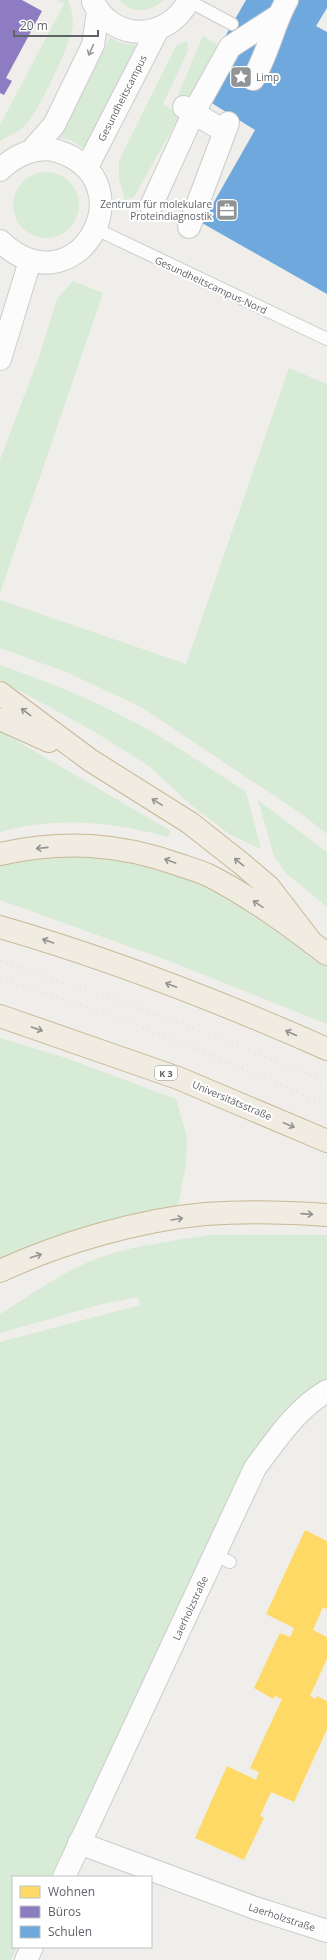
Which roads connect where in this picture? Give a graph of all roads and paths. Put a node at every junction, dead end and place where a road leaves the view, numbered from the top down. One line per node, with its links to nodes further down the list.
1 (189, 0): 4 (lane); 5 (street)
2 (95, 6): 5 (street); 8 (street, one-way to 8)
3 (282, 8): 6 (street); 7 (street)
4 (232, 24)
5 (158, 29): 9 (street, Gesundheitscampus)
6 (253, 80)
7 (189, 110): 11 (street); 12 (street)
8 (32, 150): 9 (street); 10 (street)
9 (86, 167): 13 (street)
10 (0, 170)
11 (151, 206)
12 (189, 227)
13 (96, 229): 15 (street); 16 (lane, Gesundheitscampus-Nord)
14 (0, 241): 15 (street)
15 (30, 261): 17 (street)
16 (327, 339)
17 (0, 359)
18 (0, 693): 20 (highway, one-way to 18)
19 (0, 719): 20 (highway)
20 (90, 760): 23 (highway, one-way to 20)
21 (0, 854): 23 (highway, one-way to 21)
22 (0, 927): 25 (highway, one-way to 22)
23 (320, 949)
24 (0, 1016): 26 (highway, Universitätsstraße / K 3, one-way to 26)
25 (327, 1049)
26 (327, 1141)
27 (327, 1215): 28 (highway, one-way to 27)
28 (0, 1271)
29 (327, 1391): 30 (street, Laerholzstraße)
30 (79, 1843): 31 (street, Laerholzstraße); 32 (street, Laerholzstraße)
31 (64, 1876)
32 (327, 1931)
33 (32, 1948): 34 (street)
34 (26, 1960)

